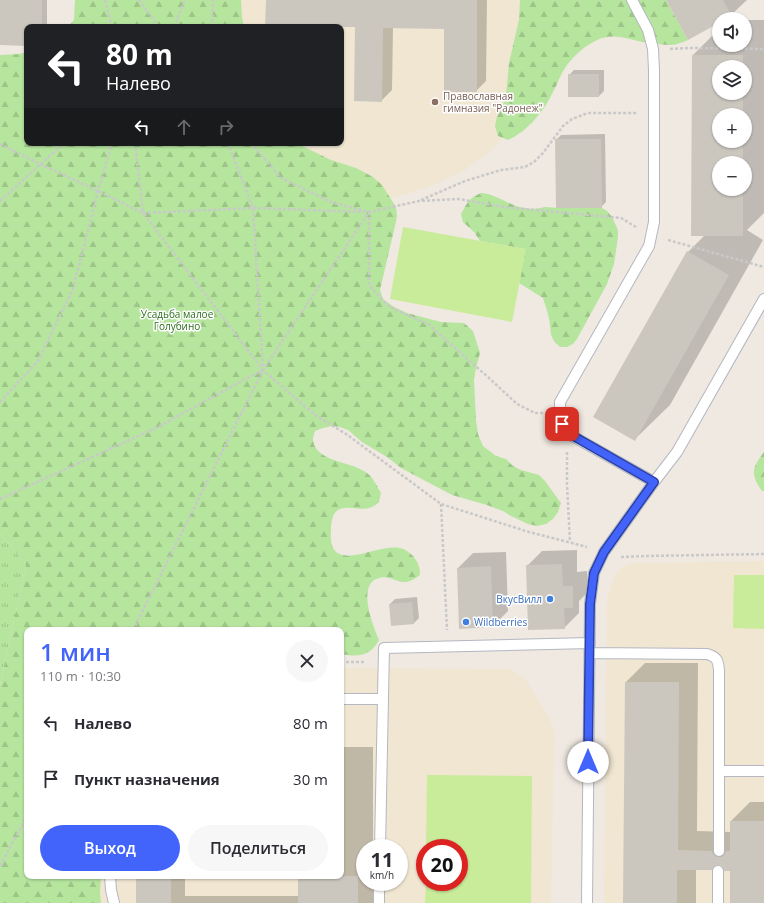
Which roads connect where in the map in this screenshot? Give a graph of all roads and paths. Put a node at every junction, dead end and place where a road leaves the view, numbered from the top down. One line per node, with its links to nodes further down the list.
1 (105, 0): 6 (path)
2 (139, 0): 7 (path)
3 (185, 0): 8 (path)
4 (213, 0): 9 (path)
5 (632, 0): 10 (lane)
6 (111, 24)
7 (157, 24)
8 (175, 24)
9 (212, 24)
10 (653, 49): 11 (path); 12 (lane)
11 (764, 49)
12 (654, 113): 22 (path); 26 (lane)
13 (0, 144): 19 (path)
14 (61, 146): 19 (path)
15 (111, 146): 20 (path)
16 (135, 146): 25 (path)
17 (229, 146): 23 (path)
18 (254, 146): 24 (path)
19 (40, 164): 20 (path); 21 (path)
20 (98, 191): 25 (path); 30 (path)
21 (0, 201)
22 (419, 201): 24 (path); 26 (path)
23 (253, 208): 24 (path); 25 (path); 29 (path)
24 (369, 212): 29 (path); 31 (path)
25 (143, 213): 29 (path)
26 (651, 235): 27 (path); 31 (lane)
27 (764, 267)
28 (764, 299): 33 (lane)
29 (263, 370): 34 (path); 35 (path); 39 (path)
30 (0, 402)
31 (560, 413): 32 (lane)
32 (568, 433): 33 (lane); 36 (path)
33 (654, 482): 37 (lane)
34 (0, 499)
35 (441, 504): 36 (path); 40 (path)
36 (570, 542): 37 (path)
37 (604, 552): 38 (path); 41 (lane)
38 (764, 554)
39 (134, 627)
40 (448, 646): 41 (lane); 43 (lane)
41 (590, 648): 46 (lane); 57 (lane)
42 (344, 662): 43 (path)
43 (384, 662): 45 (lane)
44 (344, 699): 45 (lane)
45 (383, 699): 49 (lane)
46 (719, 771): 47 (lane); 50 (lane)
47 (764, 771)
48 (24, 822): 51 (path)
49 (380, 839)
50 (719, 851)
51 (0, 866)
52 (718, 870): 58 (lane)
53 (110, 879): 55 (lane)
54 (379, 891): 56 (lane)
55 (114, 903)
56 (379, 903)
57 (587, 903)
58 (718, 903)

